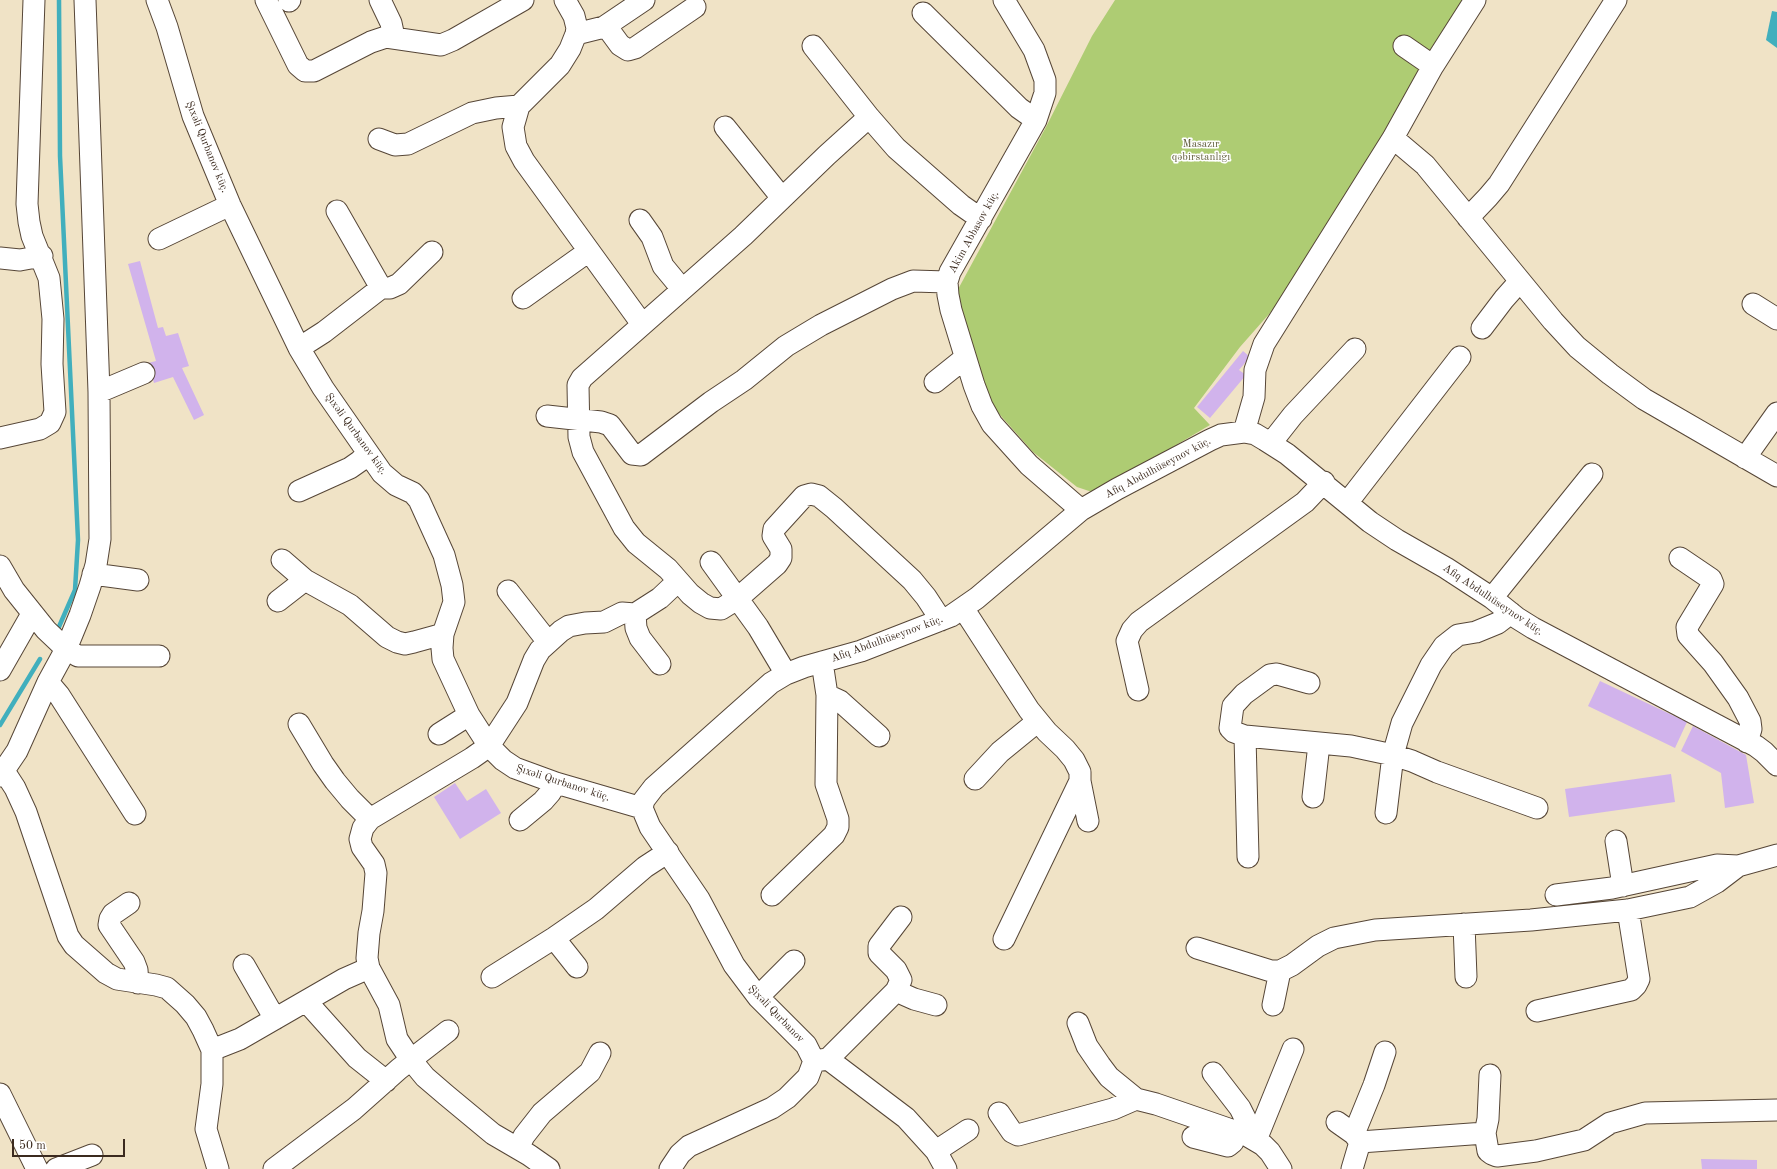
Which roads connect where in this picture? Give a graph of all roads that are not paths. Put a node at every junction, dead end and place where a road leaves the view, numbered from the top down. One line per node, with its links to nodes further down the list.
1 (34, 0): 35 (street)
2 (85, 0): 52 (street)
3 (157, 0): 27 (street, Şıxəli Qurbanov küç.)
4 (266, 0): 16 (street)
5 (380, 0): 16 (street)
6 (523, 0): 16 (street)
7 (565, 0): 15 (street)
8 (644, 0): 14 (street)
9 (1004, 0): 22 (street, Akim Abbasov küç.)
10 (1475, 0): 19 (street)
11 (1616, 0): 29 (street)
12 (695, 7): 14 (street)
13 (923, 13): 22 (street)
14 (604, 27): 15 (street)
15 (576, 34): 20 (street)
16 (394, 37)
17 (813, 46): 21 (street)
18 (1404, 46): 19 (street)
19 (1433, 66): 24 (street)
20 (519, 106): 25 (street); 33 (street)
21 (869, 117): 26 (street); 30 (street)
22 (1036, 120): 30 (street, Akim Abbasov küç.)
23 (725, 127): 26 (street)
24 (1393, 138): 29 (street); 56 (street)
25 (379, 139)
26 (782, 198): 40 (street)
27 (230, 206): 32 (street); 46 (street, Şıxəli Qurbanov küç.)
28 (337, 211): 39 (street)
29 (1468, 218): 37 (street)
30 (982, 219): 38 (street, Akim Abbasov küç.)
31 (640, 220): 40 (street)
32 (159, 239)
33 (589, 251): 41 (street); 44 (street)
34 (432, 252): 39 (street)
35 (42, 256): 36 (street); 57 (street)
36 (0, 258)
37 (1520, 281): 45 (street); 60 (street)
38 (948, 282): 49 (street, Akim Abbasov küç.); 55 (street)
39 (381, 288): 46 (street)
40 (682, 290): 44 (street)
41 (523, 298)
42 (1753, 304): 43 (street)
43 (1777, 319)
44 (642, 324): 55 (street)
45 (1482, 328)
46 (299, 348): 59 (street, Şıxəli Qurbanov küç.)
47 (1355, 349): 58 (street)
48 (1460, 357): 65 (street)
49 (966, 358): 51 (street); 66 (street, Akim Abbasov küç.)
50 (144, 373): 52 (street)
51 (935, 382)
52 (99, 392): 71 (street)
53 (1777, 413): 60 (street)
54 (547, 416): 55 (street)
55 (578, 419): 74 (street)
56 (1244, 432): 58 (street, Afiq Abdulhüseynov küç.); 66 (street, Afiq Abdulhüseynov küç.)
57 (0, 438)
58 (1271, 443): 63 (street, Afiq Abdulhüseynov küç.)
59 (367, 454): 64 (street); 84 (street, Şıxəli Qurbanov küç.)
60 (1744, 458): 62 (street)
61 (1592, 474): 76 (street)
62 (1777, 476)
63 (1324, 482): 65 (street, Afiq Abdulhüseynov küç.); 94 (street)
64 (299, 491)
65 (1347, 503): 76 (street, Afiq Abdulhüseynov küç.)
66 (1082, 510): 79 (street, Afiq Abdulhüseynov küç.)
67 (1680, 558): 102 (street)
68 (282, 560): 73 (street)
69 (711, 562): 77 (street)
70 (0, 566): 81 (street)
71 (93, 574): 72 (street); 86 (street)
72 (138, 580)
73 (305, 580): 78 (street); 84 (street)
74 (678, 581): 77 (street); 82 (street)
75 (508, 591): 85 (street)
76 (1492, 598): 80 (street, Afiq Abdulhüseynov küç.)
77 (738, 599): 83 (street); 91 (street)
78 (278, 601)
79 (963, 608): 83 (street, Afiq Abdulhüseynov küç.); 97 (street)
80 (1511, 613): 102 (street, Afiq Abdulhüseynov küç.); 105 (street)
81 (32, 614): 86 (street); 90 (street)
82 (635, 614): 85 (street); 89 (street)
83 (941, 620): 88 (street, Afiq Abdulhüseynov küç.)
84 (443, 634): 96 (street, Şıxəli Qurbanov küç.)
85 (548, 642): 104 (street)
86 (66, 649): 87 (street); 92 (street)
87 (159, 656)
88 (822, 662): 91 (street, Afiq Abdulhüseynov küç.); 95 (street)
89 (660, 664)
90 (0, 670)
91 (786, 674): 112 (street, Afiq Abdulhüseynov küç.)
92 (48, 682): 107 (street); 115 (street)
93 (1309, 683): 101 (street)
94 (1138, 690)
95 (827, 694): 100 (street); 125 (street)
96 (469, 715): 99 (street); 104 (street, Şıxəli Qurbanov küç.)
97 (1038, 722): 108 (street); 109 (street)
98 (299, 724): 116 (street)
99 (439, 734)
100 (879, 736)
101 (1246, 736): 103 (street); 122 (street)
102 (1747, 742): 106 (street, Afiq Abdulhüseynov küç.)
103 (1319, 744): 105 (street); 111 (street)
104 (489, 746): 110 (street, Şıxəli Qurbanov küç.); 116 (street)
105 (1393, 755): 113 (street); 114 (street)
106 (1777, 764)
107 (2, 773): 141 (street)
108 (974, 779)
109 (1080, 781): 118 (street); 132 (street)
110 (556, 783): 112 (street, Şıxəli Qurbanov küç.); 117 (street)
111 (1313, 797)
112 (642, 808): 120 (street, Şixəli Qurbanov)
113 (1537, 808)
114 (1386, 812)
115 (135, 814)
116 (370, 818): 137 (street)
117 (520, 820)
118 (1088, 821)
119 (1616, 841): 124 (street)
120 (668, 852): 131 (street); 143 (street, Şixəli Qurbanov)
121 (1777, 855): 123 (street)
122 (1248, 857)
123 (1738, 866): 124 (street); 128 (street)
124 (1624, 886): 126 (street)
125 (772, 895)
126 (1556, 895)
127 (129, 903): 141 (street)
128 (1628, 910): 130 (street); 147 (street)
129 (901, 917): 142 (street)
130 (1464, 924): 138 (street); 140 (street)
131 (554, 938): 136 (street); 139 (street)
132 (1004, 939)
133 (1197, 948): 138 (street)
134 (794, 961): 143 (street)
135 (244, 965): 148 (street)
136 (577, 967)
137 (369, 968): 144 (street); 155 (street)
138 (1280, 971): 146 (street)
139 (492, 977)
140 (1466, 977)
141 (138, 983): 152 (street)
142 (896, 991): 145 (street); 156 (street)
143 (758, 997): 156 (street, Şixəli Qurbanov)
144 (306, 1000): 148 (street); 159 (street)
145 (936, 1005)
146 (1273, 1005)
147 (1537, 1011)
148 (275, 1019): 152 (street)
149 (1078, 1023): 161 (street)
150 (448, 1031): 155 (street)
151 (1293, 1049): 167 (street)
152 (212, 1050): 175 (street)
153 (1384, 1052): 169 (street)
154 (600, 1053): 170 (street)
155 (411, 1060): 159 (street); 170 (street)
156 (821, 1060): 171 (street); 178 (street)
157 (1213, 1073): 167 (street)
158 (1490, 1075): 166 (street)
159 (386, 1081): 176 (street)
160 (0, 1094): 173 (street)
161 (1136, 1099): 163 (street); 167 (street)
162 (1777, 1110): 166 (street)
163 (999, 1113)
164 (1336, 1122): 169 (street)
165 (968, 1130): 171 (street)
166 (1485, 1133): 169 (street)
167 (1246, 1136): 168 (street); 180 (street)
168 (1193, 1137)
169 (1357, 1138): 181 (street)
170 (518, 1148): 177 (street)
171 (936, 1151): 179 (street)
172 (92, 1155): 174 (street)
173 (37, 1169)
174 (56, 1169)
175 (218, 1169)
176 (274, 1169)
177 (549, 1169)
178 (670, 1169)
179 (946, 1169)
180 (1281, 1169)
181 (1352, 1169)

